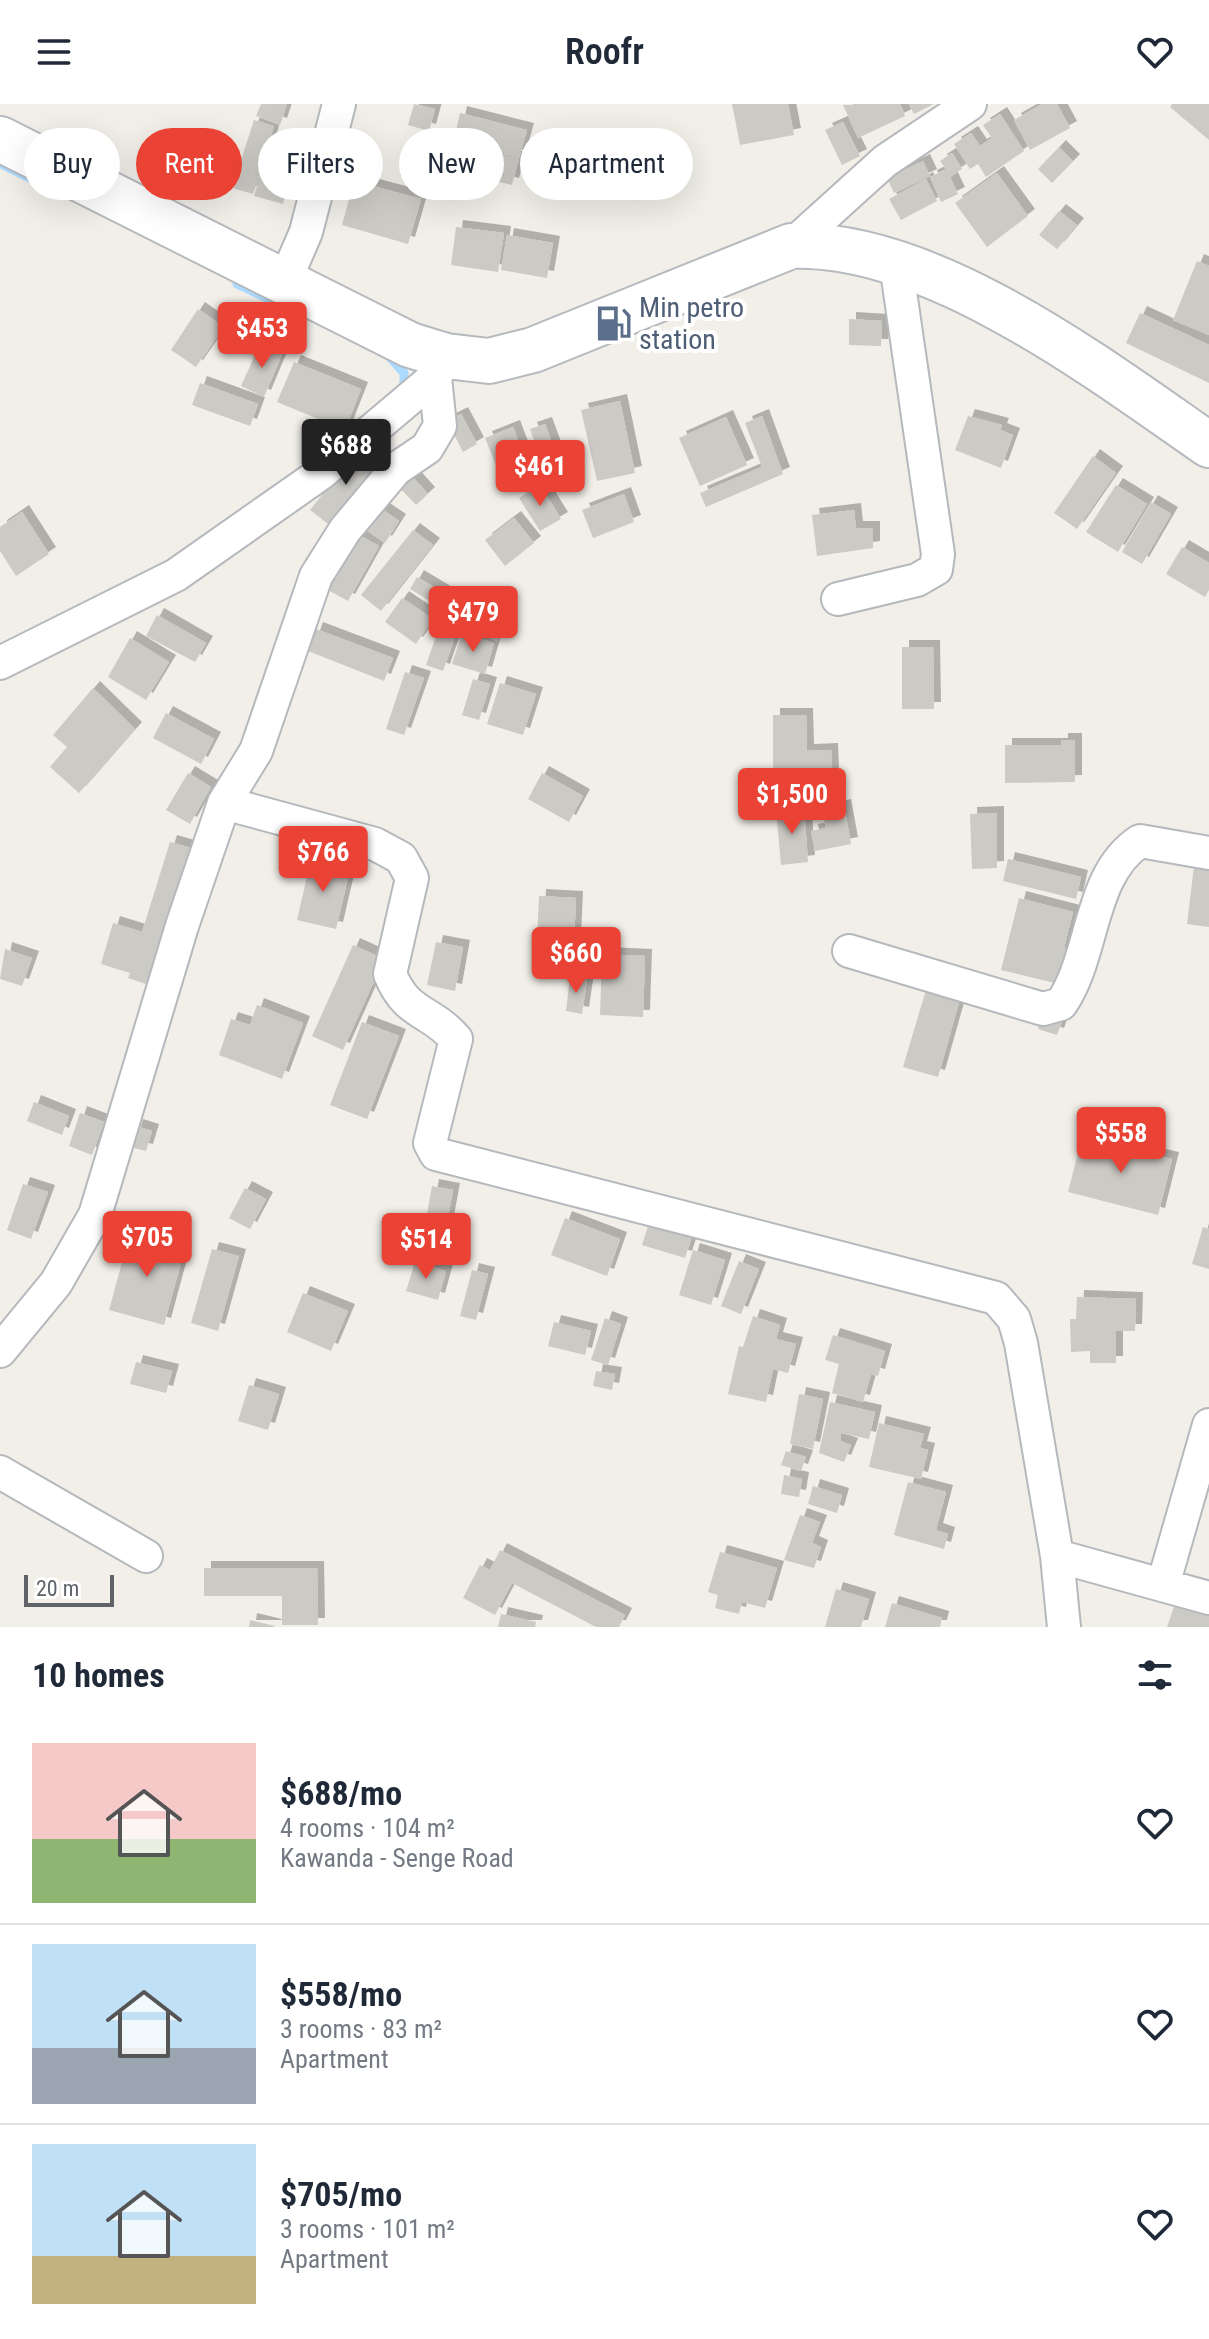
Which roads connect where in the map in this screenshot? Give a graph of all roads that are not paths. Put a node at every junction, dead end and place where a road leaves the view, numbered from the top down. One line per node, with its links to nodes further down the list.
1 (339, 104): 6 (street)
2 (970, 104): 4 (street)
3 (0, 139): 6 (street)
4 (791, 246): 5 (street); 7 (street)
5 (896, 264): 8 (street); 9 (street)
6 (284, 283): 7 (street)
7 (441, 366): 10 (street); 11 (street)
8 (1209, 445)
9 (838, 599)
10 (3, 656)
11 (224, 803): 14 (street); 18 (street)
12 (1209, 853): 13 (street)
13 (849, 951)
14 (0, 1351)
15 (1209, 1425): 19 (street)
16 (0, 1472): 17 (street)
17 (146, 1556)
18 (1057, 1556): 19 (street); 21 (street)
19 (1163, 1585): 20 (street)
20 (1209, 1598)
21 (1064, 1627)

